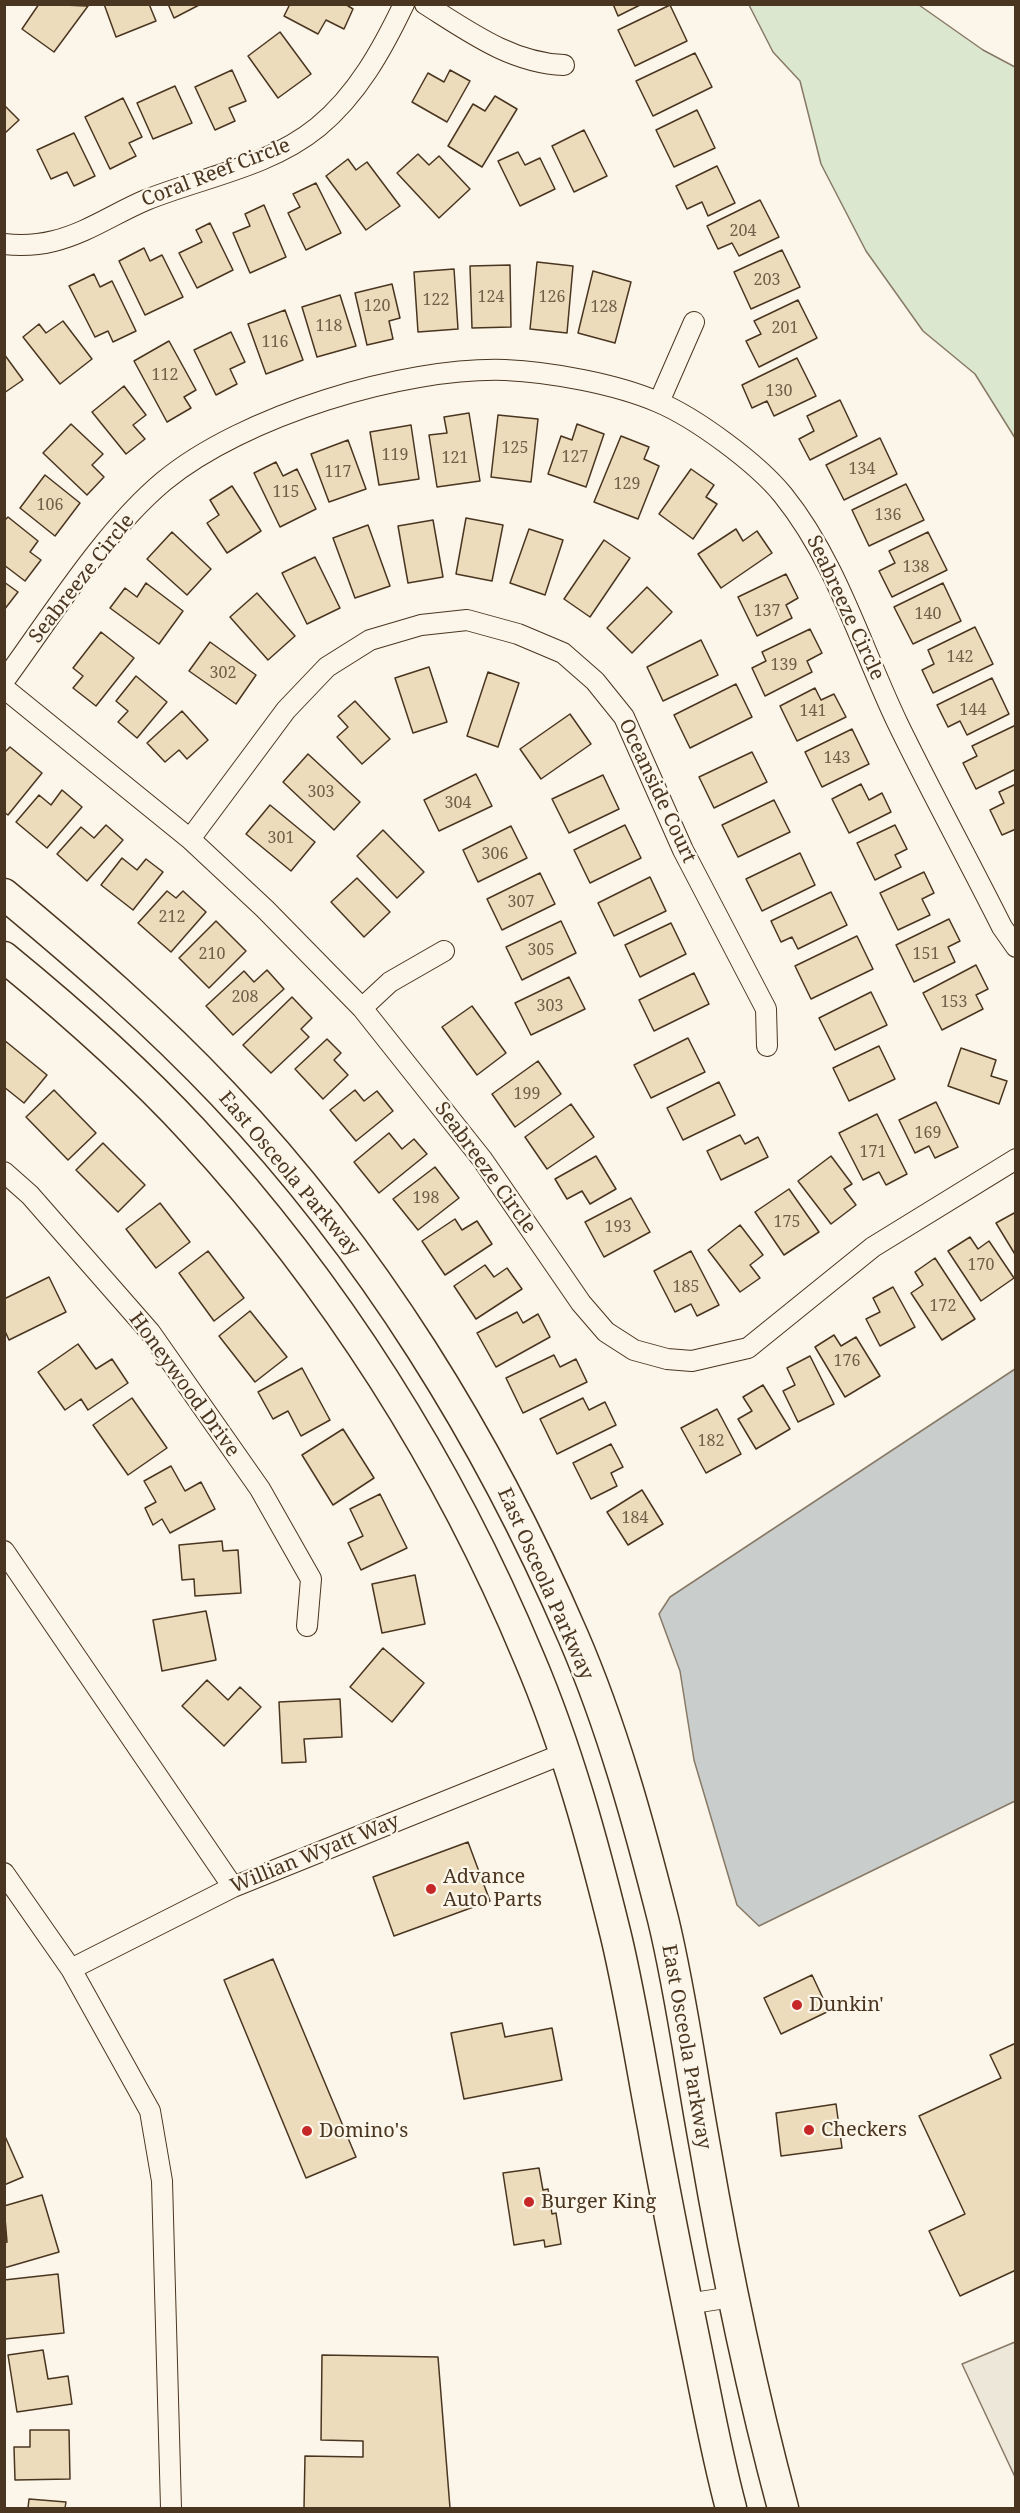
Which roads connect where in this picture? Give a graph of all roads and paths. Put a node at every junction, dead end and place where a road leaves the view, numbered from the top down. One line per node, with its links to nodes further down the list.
1 (404, 4): 4 (street, Coral Reef Circle)
2 (424, 4): 3 (street)
3 (564, 65)
4 (4, 244)
5 (694, 322): 6 (street)
6 (659, 402): 7 (street, Seabreeze Circle); 11 (street, Seabreeze Circle)
7 (4, 681)
8 (4, 688): 9 (street, Seabreeze Circle)
9 (190, 839): 14 (street, Seabreeze Circle); 15 (street, Oceanside Court)
10 (4, 894): 24 (main road, East Osceola Parkway)
11 (1016, 947)
12 (444, 951): 14 (street)
13 (4, 957): 20 (main road)
14 (362, 1008): 16 (street, Seabreeze Circle)
15 (767, 1047)
16 (1016, 1159)
17 (6, 1177): 19 (street, Honeywood Drive)
18 (4, 1551): 22 (street)
19 (308, 1626)
20 (565, 1753): 22 (street, Willian Wyatt Way); 25 (main road)
21 (4, 1873): 23 (street)
22 (233, 1887): 23 (street, Willian Wyatt Way)
23 (71, 1969): 26 (street)
24 (732, 2297): 25 (street); 28 (main road, East Osceola Parkway)
25 (687, 2304): 27 (main road)
26 (171, 2508)
27 (731, 2508)
28 (783, 2508)

